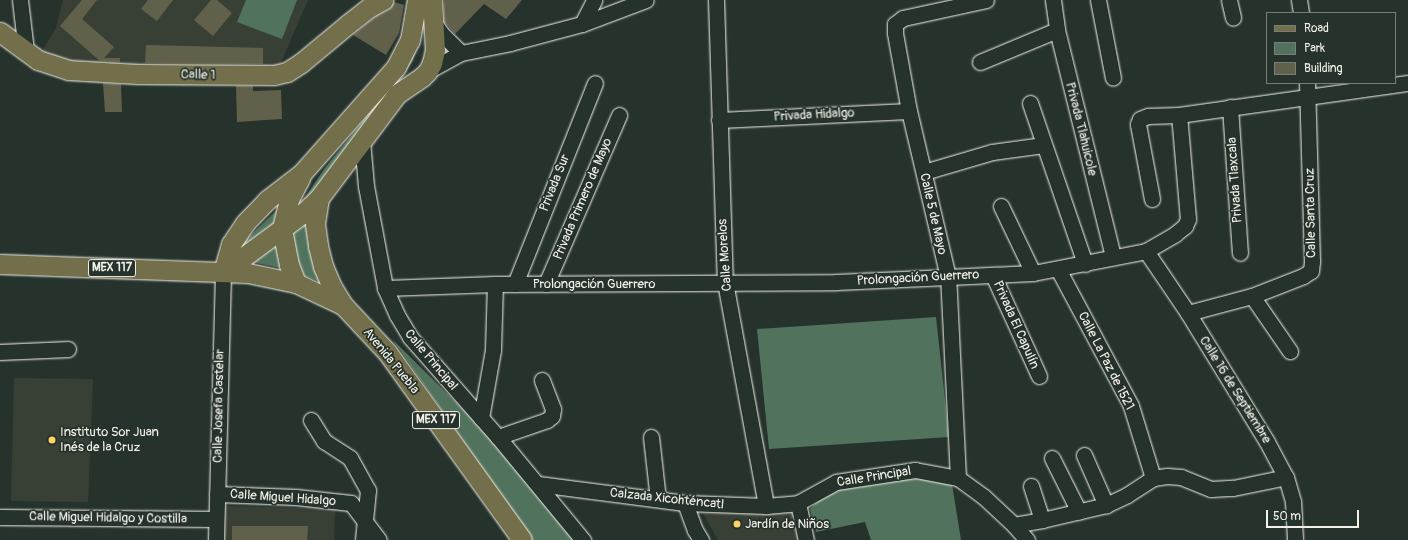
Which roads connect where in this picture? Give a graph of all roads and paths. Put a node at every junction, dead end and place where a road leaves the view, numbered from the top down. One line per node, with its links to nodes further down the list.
1 (20, 0): 17 (street)
2 (383, 0): 17 (main road, Calle 1)
3 (594, 0): 14 (street)
4 (646, 0): 14 (street)
5 (716, 0): 33 (street, Calle Morelos)
6 (986, 0): 30 (street, Calle 5 de Mayo)
7 (1053, 0): 15 (street, Privada Tlahuicole)
8 (1098, 0): 22 (street)
9 (1229, 0): 13 (street)
10 (1299, 0): 12 (street)
11 (427, 5): 18 (street); 20 (main road); 21 (main road)
12 (1300, 12)
13 (1233, 18)
14 (582, 24): 18 (street)
15 (1057, 30): 19 (street); 44 (street, Privada Tlahuicole)
16 (0, 32): 17 (main road, Calle 1)
17 (26, 51)
18 (461, 53): 21 (street)
19 (980, 62)
20 (396, 66): 21 (main road); 37 (main road)
21 (421, 77): 34 (main road)
22 (1113, 78)
23 (595, 82): 55 (street, Privada Sur)
24 (1408, 83): 26 (street)
25 (1391, 84): 27 (street)
26 (1396, 84)
27 (1308, 89): 29 (street); 58 (street, Calle Santa Cruz)
28 (1030, 104): 35 (street)
29 (1230, 107): 32 (street); 43 (street, Privada Tlaxcala)
30 (908, 111): 33 (street, Privada Hidalgo); 36 (street, Calle 5 de Mayo)
31 (619, 115): 56 (street, Privada Primero de Mayo)
32 (1179, 115): 39 (street); 42 (street, Prolongación Guerrero)
33 (719, 120): 52 (street, Calle Morelos)
34 (362, 141): 38 (main road); 57 (street, Calle Principal)
35 (1044, 145): 36 (street); 46 (street)
36 (924, 172): 51 (street, Calle 5 de Mayo)
37 (302, 173): 41 (main road); 48 (main road)
38 (318, 198): 41 (main road); 59 (main road)
39 (1152, 199)
40 (1001, 206): 49 (street)
41 (282, 228): 48 (main road); 53 (main road)
42 (1146, 251): 44 (street, Prolongación Guerrero); 60 (street, Calle 16 de Septiembre)
43 (1240, 253)
44 (1113, 257): 46 (street, Prolongación Guerrero)
45 (0, 264): 48 (main road, MEX 117)
46 (1086, 264): 47 (street, Prolongación Guerrero)
47 (1058, 269): 49 (street, Prolongación Guerrero); 74 (street, Calle La Paz de 1521)
48 (223, 272): 53 (main road, MEX 117); 77 (street, Calle Josefa Castelar)
49 (1033, 273): 50 (street, Prolongación Guerrero)
50 (993, 275): 51 (street, Prolongación Guerrero); 64 (street, Privada El Capulín)
51 (948, 277): 52 (street, Prolongación Guerrero); 73 (street, Calle 5 de Mayo)
52 (725, 282): 56 (street, Prolongación Guerrero); 82 (street, Calle Morelos)
53 (296, 283): 59 (main road, Avenida Puebla / MEX 117)
54 (495, 284): 55 (street, Prolongación Guerrero); 57 (street, Prolongación Guerrero); 66 (street)
55 (515, 284): 56 (street, Prolongación Guerrero)
56 (546, 284)
57 (385, 288): 66 (street, Calle Principal)
58 (1252, 296): 60 (street, Calle Santa Cruz); 62 (street)
59 (343, 305): 92 (main road, Avenida Puebla / MEX 117)
60 (1188, 313): 72 (street, Calle 16 de Septiembre)
61 (68, 349): 63 (street)
62 (1290, 351)
63 (0, 352)
64 (1039, 376)
65 (542, 380): 68 (street)
66 (481, 418): 68 (street, Calle Principal)
67 (311, 420): 87 (street)
68 (498, 437): 75 (street, Calle Principal)
69 (651, 437): 78 (street)
70 (1084, 455): 81 (street)
71 (1052, 458): 83 (street)
72 (1286, 477): 74 (street); 97 (street, Calle 16 de Septiembre)
73 (958, 478): 80 (street, Calle Principal); 88 (street, Calle Principal)
74 (1153, 478): 81 (street)
75 (538, 484): 78 (street, Calzada Xicohténcatl); 93 (street, Calle Principal)
76 (1031, 486): 86 (street)
77 (217, 494): 85 (street, Calle Josefa Castelar); 87 (street, Calle Miguel Hidalgo)
78 (658, 499): 79 (street, Calzada Xicohténcatl)
79 (685, 503): 82 (street, Calzada Xicohténcatl); 94 (street)
80 (798, 503): 82 (street, Calzada Xicohténcatl); 95 (street)
81 (1106, 505): 83 (street)
82 (766, 506)
83 (1079, 512): 86 (street)
84 (0, 517): 85 (street, Calle Miguel Hidalgo y Costilla)
85 (216, 519): 89 (street, Calle Josefa Castelar)
86 (1042, 520): 88 (street)
87 (364, 521): 90 (street); 91 (street)
88 (1014, 525): 96 (street, Calle Principal)
89 (216, 540)
90 (363, 540)
91 (379, 540)
92 (522, 540)
93 (583, 540)
94 (701, 540)
95 (806, 540)
96 (1027, 540)
97 (1295, 540)

